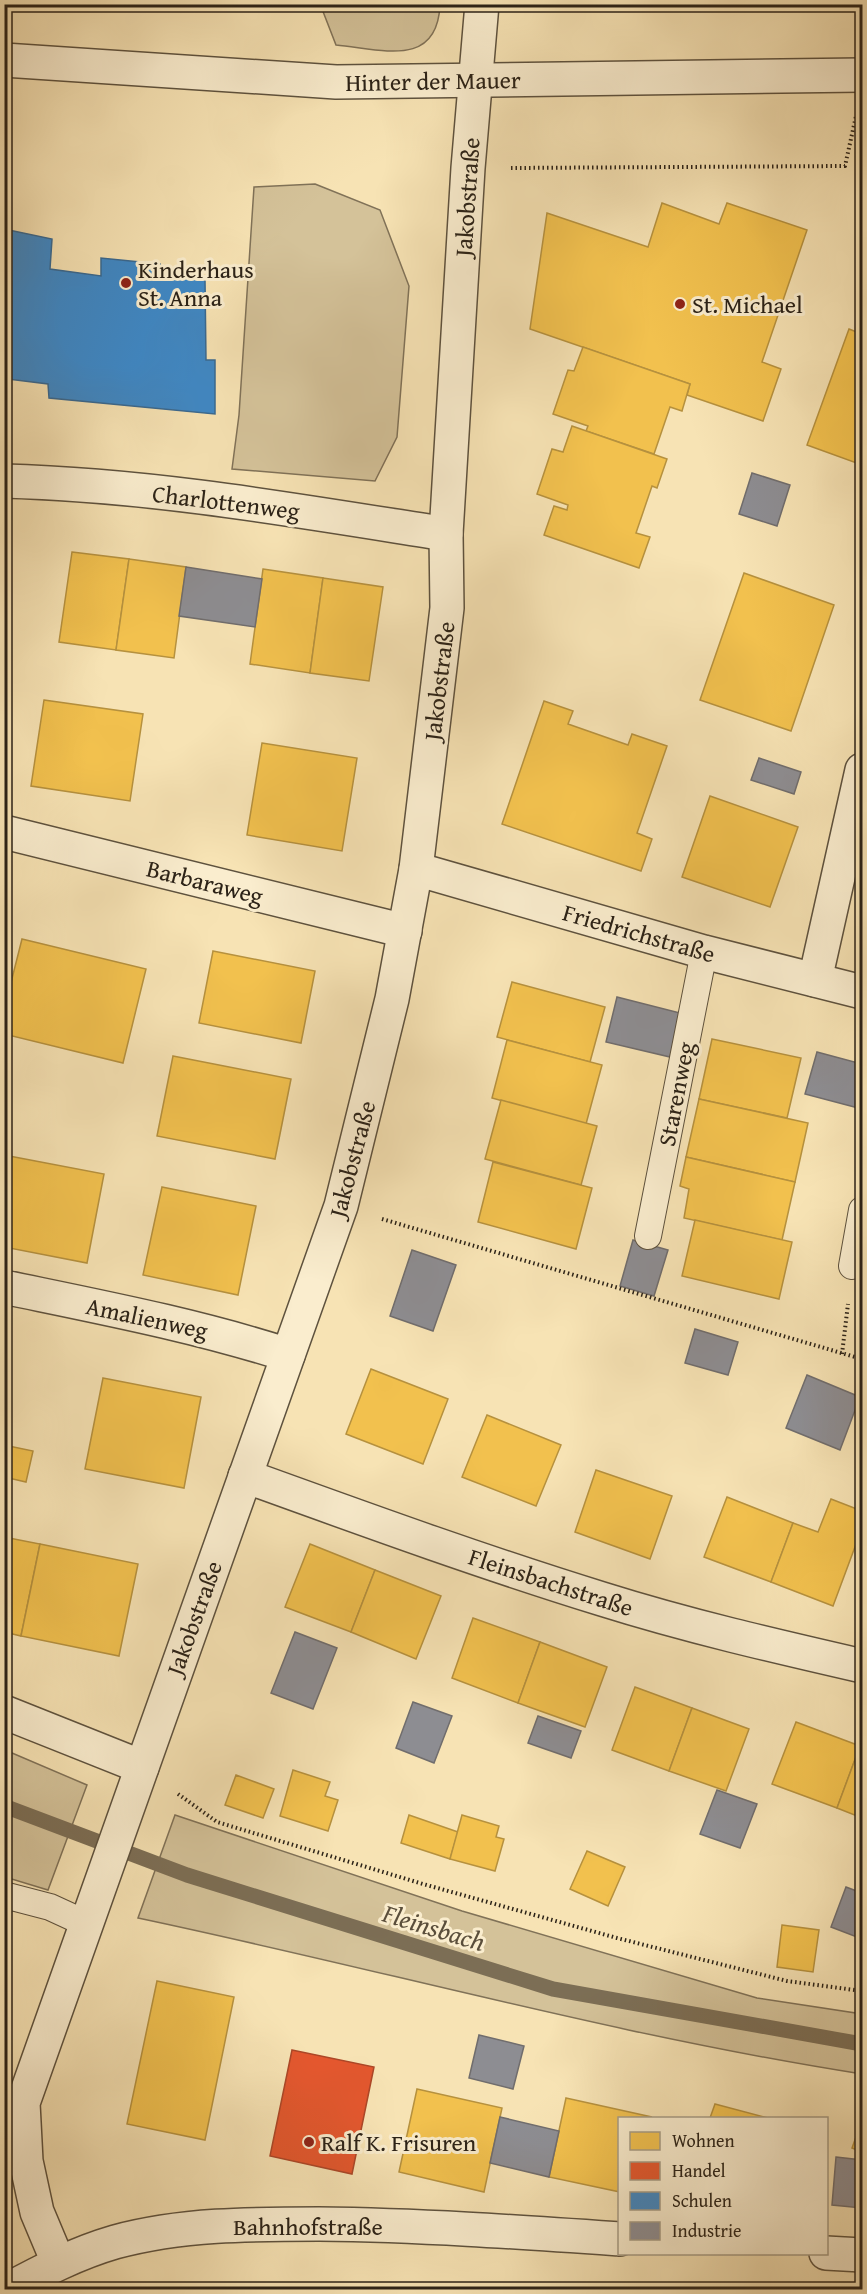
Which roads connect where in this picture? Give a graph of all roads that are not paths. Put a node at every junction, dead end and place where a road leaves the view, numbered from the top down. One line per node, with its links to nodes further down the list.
1 (482, 4): 4 (street, Jakobstraße)
2 (4, 60): 4 (street, Hinter der Mauer)
3 (862, 75): 4 (street, Hinter der Mauer)
4 (477, 81): 6 (street, Jakobstraße)
5 (4, 481): 6 (street, Charlottenweg)
6 (446, 534): 9 (street, Jakobstraße)
7 (862, 770): 12 (street)
8 (4, 832): 10 (street, Barbaraweg)
9 (416, 869): 10 (street, Jakobstraße); 11 (street, Friedrichstraße)
10 (405, 931): 18 (street, Jakobstraße)
11 (704, 952): 12 (street, Friedrichstraße); 15 (lane, Starenweg)
12 (815, 981): 13 (street, Friedrichstraße)
13 (862, 993)
14 (862, 1210): 16 (lane)
15 (648, 1236)
16 (852, 1266)
17 (4, 1287): 18 (street, Amalienweg)
18 (288, 1355): 19 (street, Jakobstraße)
19 (245, 1476): 20 (street, Fleinsbachstraße); 22 (street, Jakobstraße)
20 (862, 1666)
21 (4, 1712): 22 (street)
22 (137, 1780): 24 (street, Jakobstraße)
23 (4, 1895): 24 (lane)
24 (91, 1911): 25 (street, Jakobstraße)
25 (14, 2100): 29 (street, Jakobstraße)
26 (618, 2239): 29 (street, Bahnhofstraße)
27 (828, 2253): 28 (street)
28 (862, 2255)
29 (58, 2262): 30 (street, Bahnhofstraße)
30 (7, 2289)

